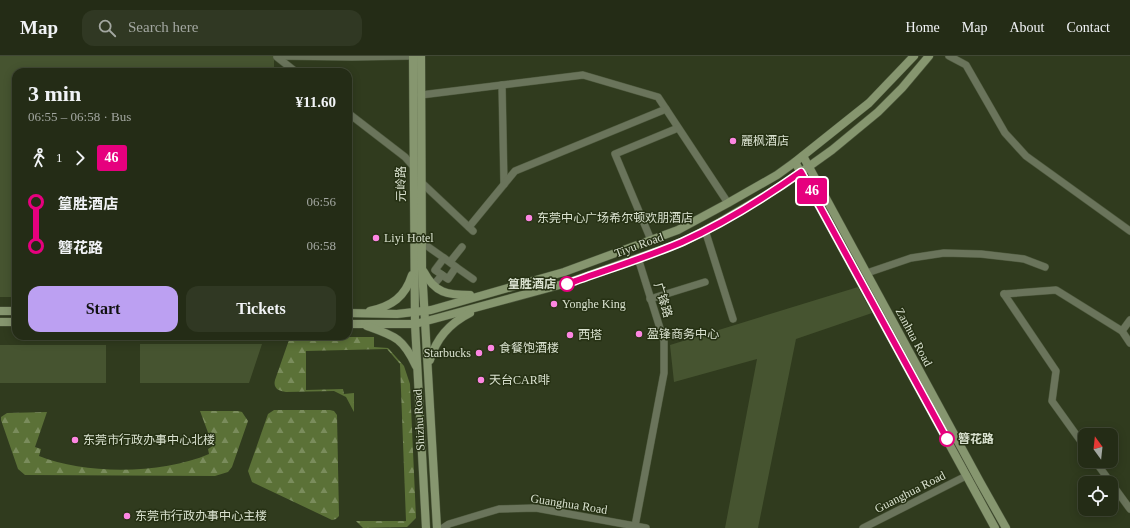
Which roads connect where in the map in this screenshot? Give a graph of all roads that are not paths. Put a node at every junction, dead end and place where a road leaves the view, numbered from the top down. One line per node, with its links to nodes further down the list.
1 (277, 56): 2 (street); 13 (street)
2 (299, 56): 3 (street)
3 (315, 56): 4 (street)
4 (332, 56): 12 (street)
5 (368, 56): 6 (street); 12 (street)
6 (385, 56): 7 (street)
7 (412, 56): 21 (street, 元岭路)
8 (421, 56): 15 (street, 元岭路)
9 (914, 56): 19 (street, Tiyu Road)
10 (929, 56): 22 (street, Tiyu Road)
11 (949, 56): 28 (street)
12 (350, 57)
13 (291, 68)
14 (502, 85): 15 (street); 16 (street); 25 (street)
15 (421, 95): 24 (street, 元岭路)
16 (666, 109): 18 (street); 25 (street)
17 (352, 116): 21 (street)
18 (678, 128): 26 (street); 29 (street)
19 (803, 156): 20 (street, Tiyu Road); 22 (street, Zanhua Road)
20 (795, 162): 23 (street, Zanhua Road); 26 (street, Tiyu Road)
21 (413, 166): 36 (street, 元岭路)
22 (809, 166): 23 (street, Tiyu Road); 37 (street, Zanhua Road)
23 (801, 172): 27 (street, Tiyu Road); 65 (street, Zanhua Road)
24 (422, 182): 25 (street); 36 (street, 元岭路)
25 (504, 184)
26 (728, 203): 29 (street, Tiyu Road)
27 (704, 230): 32 (street, Tiyu Road); 51 (street)
28 (1130, 231)
29 (652, 240): 42 (street, Tiyu Road)
30 (427, 246): 33 (street)
31 (462, 247): 33 (street)
32 (638, 258): 43 (street, 广锋路); 44 (street, Tiyu Road)
33 (447, 260): 34 (street); 38 (street)
34 (456, 267): 38 (street); 39 (street)
35 (1045, 267): 37 (street)
36 (418, 269): 42 (street); 47 (street, 元岭路); 48 (street, 元岭路); 50 (street)
37 (867, 274): 75 (street, Zanhua Road)
38 (442, 275): 40 (street)
39 (473, 279)
40 (436, 282)
41 (705, 282): 43 (street)
42 (483, 295): 47 (street, Tiyu Road)
43 (650, 299): 67 (street, 广锋路)
44 (485, 306): 53 (street, Tiyu Road); 61 (street)
45 (0, 311): 46 (street)
46 (12, 311)
47 (424, 311): 48 (street, Tiyu Road); 53 (street, Shizhu Road)
48 (415, 312): 50 (street); 58 (street, Shizhu Road)
49 (352, 313): 50 (street)
50 (361, 313)
51 (733, 319)
52 (1130, 320): 59 (street)
53 (425, 321): 58 (street, Tiyu Road); 61 (street, Shizhu Road)
54 (0, 322): 55 (street)
55 (12, 322)
56 (352, 324): 57 (street, Tiyu Road)
57 (361, 324): 58 (street, Tiyu Road); 62 (street)
58 (415, 324): 62 (street, Shizhu Road)
59 (1122, 331): 60 (street); 63 (street)
60 (1130, 343)
61 (428, 369): 70 (street, Shizhu Road)
62 (418, 371): 69 (street, Shizhu Road)
63 (1078, 437)
64 (1100, 468): 66 (street)
65 (966, 476): 68 (street, Guanghua Road); 74 (street, Zanhua Road)
66 (1130, 509)
67 (635, 526): 71 (street, Guanghua Road); 72 (street, Guanghua Road)
68 (873, 526): 73 (street, Guanghua Road)
69 (426, 528)
70 (437, 528)
71 (443, 528)
72 (646, 528)
73 (863, 528)
74 (995, 528)
75 (1006, 528)

